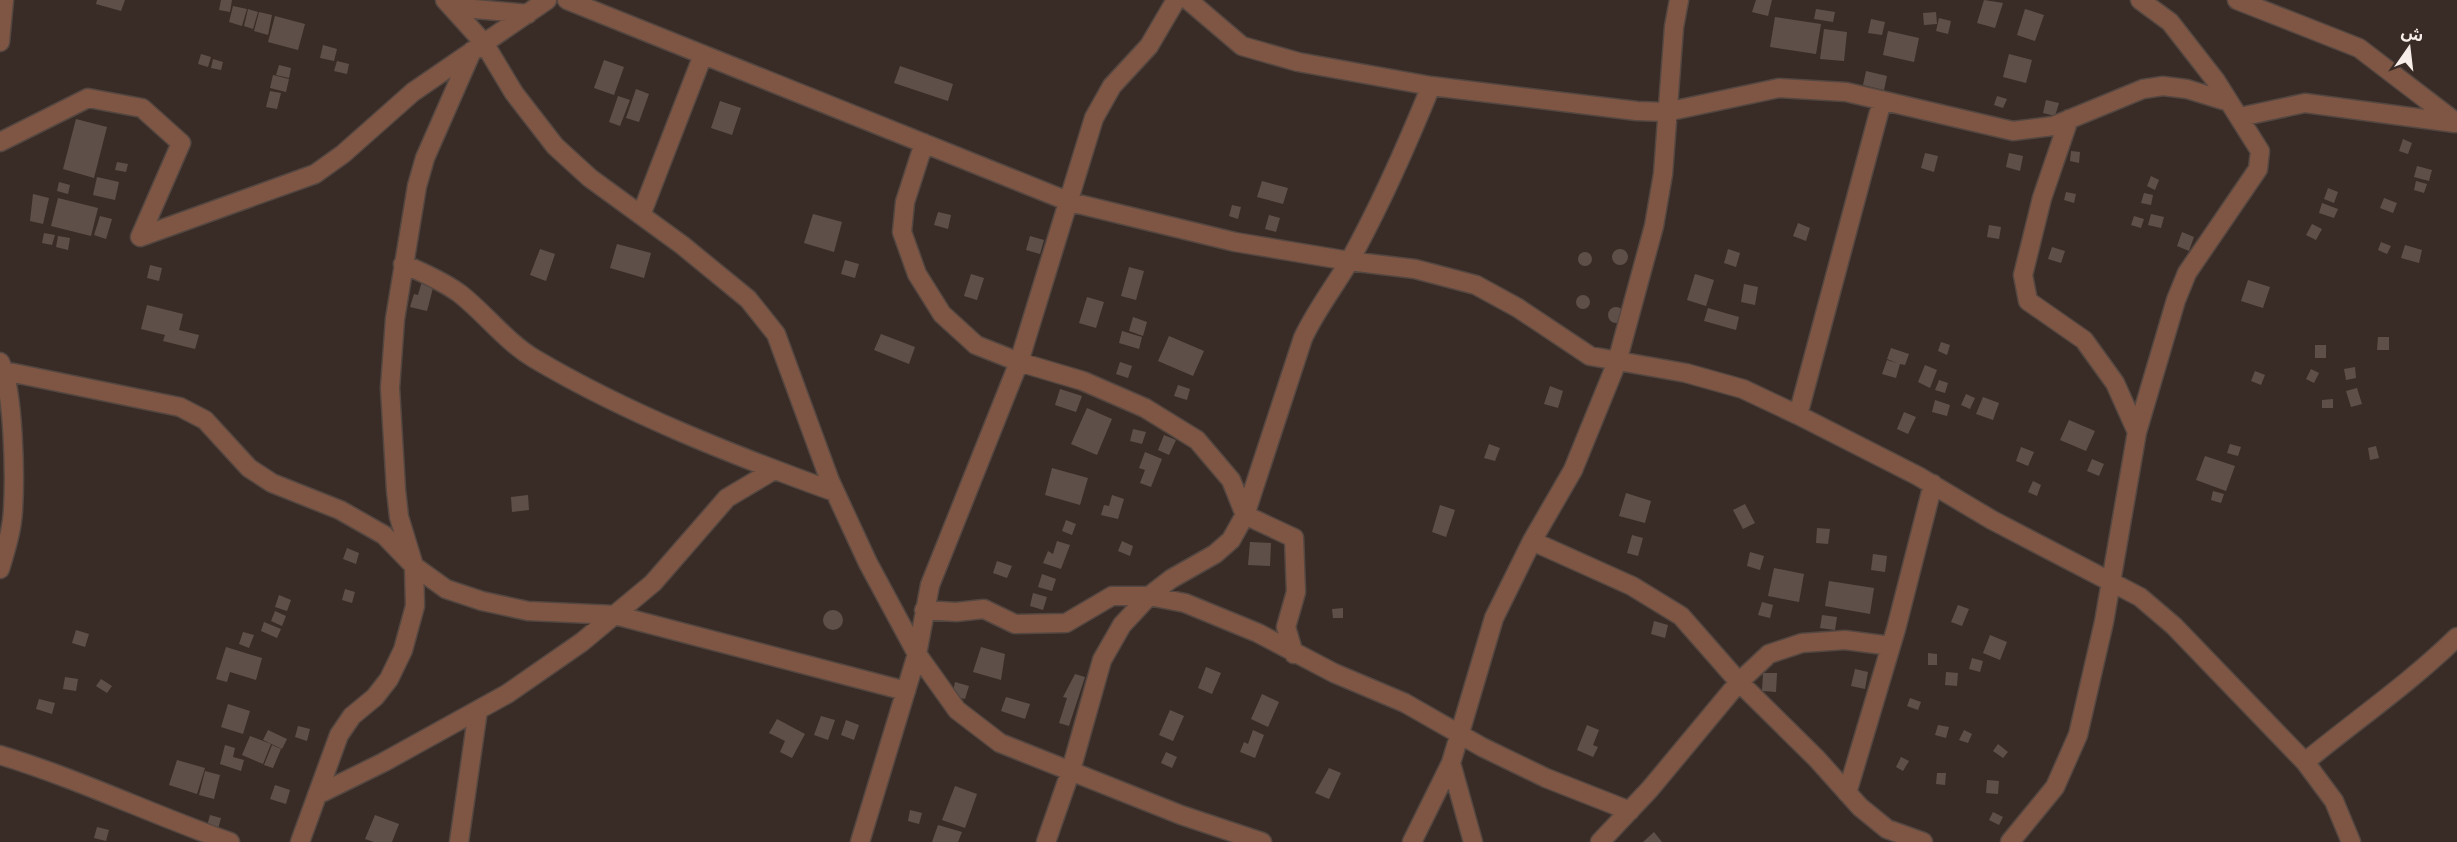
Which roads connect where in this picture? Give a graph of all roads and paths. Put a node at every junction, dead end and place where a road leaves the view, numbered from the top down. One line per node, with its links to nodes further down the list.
1 (4, 0): 11 (street)
2 (547, 0): 10 (street)
3 (567, 0): 13 (street)
4 (1176, 0): 23 (street)
5 (1188, 0): 14 (street)
6 (1678, 0): 17 (street)
7 (2139, 0): 16 (street)
8 (2237, 0): 20 (street)
9 (449, 3): 10 (street); 12 (street)
10 (528, 14): 12 (street)
11 (0, 42)
12 (478, 47): 21 (street); 24 (street); 26 (street)
13 (703, 55): 22 (street); 24 (street)
14 (1431, 86): 17 (street); 25 (street)
15 (1882, 101): 17 (street); 19 (street); 30 (street)
16 (2229, 102): 18 (street); 19 (street)
17 (1666, 112): 28 (street)
18 (2240, 117): 20 (street); 31 (street)
19 (2069, 119): 31 (street)
20 (2457, 123)
21 (0, 142)
22 (924, 143): 23 (street); 27 (street)
23 (1070, 202): 25 (street); 27 (street)
24 (641, 215): 34 (street)
25 (1349, 261): 28 (street); 35 (street)
26 (402, 264): 32 (street); 37 (street)
27 (1019, 362): 35 (street); 41 (street)
28 (1617, 362): 30 (street); 36 (street)
29 (2, 366): 37 (street); 38 (street)
30 (1798, 415): 33 (street)
31 (2137, 432): 39 (street)
32 (774, 470): 34 (street); 42 (street)
33 (1933, 484): 39 (street); 44 (street)
34 (835, 492): 45 (street)
35 (1245, 515): 40 (street); 46 (street)
36 (1532, 541): 47 (street); 50 (street)
37 (414, 566): 42 (street); 56 (street)
38 (0, 568)
39 (2111, 579): 52 (street); 68 (street)
40 (1149, 596): 41 (street); 46 (street); 54 (street)
41 (924, 610): 45 (street)
42 (615, 615): 48 (street); 49 (street)
43 (2457, 637): 52 (street)
44 (1891, 646): 47 (street); 55 (street)
45 (916, 654): 48 (street); 54 (street)
46 (1294, 654): 50 (street)
47 (1739, 682): 55 (street); 57 (street)
48 (906, 691): 61 (street)
49 (478, 710): 56 (street); 60 (street)
50 (1460, 733): 53 (street); 57 (street)
51 (0, 755): 58 (street)
52 (2305, 762): 69 (street)
53 (1451, 763): 64 (street); 65 (street)
54 (1071, 770): 62 (street); 63 (street)
55 (1847, 793): 67 (street)
56 (317, 795): 59 (street)
57 (1630, 810): 66 (street)
58 (230, 842)
59 (300, 842)
60 (459, 842)
61 (860, 842)
62 (1046, 842)
63 (1262, 842)
64 (1412, 842)
65 (1473, 842)
66 (1600, 842)
67 (1923, 842)
68 (2010, 842)
69 (2351, 842)

